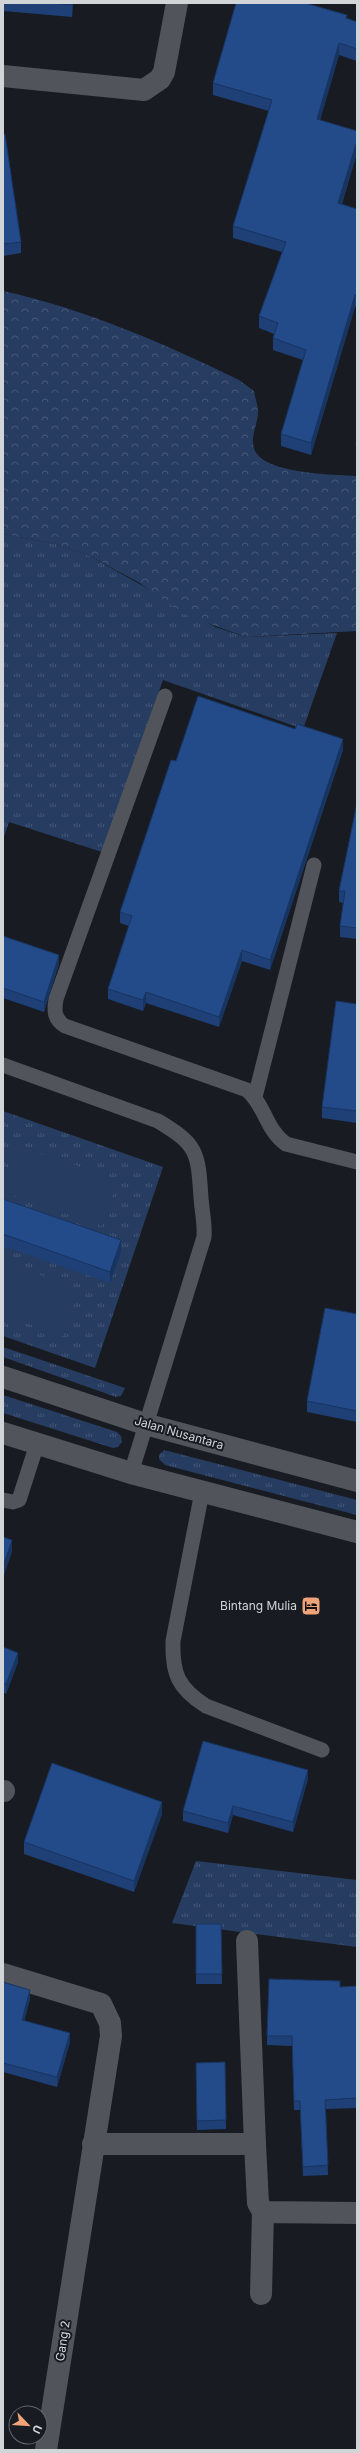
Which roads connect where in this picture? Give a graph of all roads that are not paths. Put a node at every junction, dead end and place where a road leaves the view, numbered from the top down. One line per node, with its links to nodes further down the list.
1 (177, 3): 2 (street)
2 (3, 76)
3 (165, 696): 6 (lane)
4 (314, 865): 6 (lane)
5 (3, 1065): 9 (lane)
6 (255, 1097): 7 (lane)
7 (357, 1162)
8 (3, 1377): 9 (street, Jalan Nusantara)
9 (145, 1424): 12 (lane); 13 (street, Jalan Nusantara)
10 (3, 1433): 11 (street)
11 (37, 1444): 12 (street); 15 (lane)
12 (130, 1473): 14 (street)
13 (357, 1481)
14 (202, 1492): 16 (street); 17 (lane)
15 (3, 1500)
16 (357, 1532)
17 (322, 1750)
18 (247, 1942): 21 (street)
19 (3, 1974): 20 (street, Gang 2)
20 (93, 2144): 21 (street); 25 (street, Gang 2)
21 (254, 2144): 22 (street)
22 (262, 2212): 23 (street); 24 (street)
23 (357, 2213)
24 (261, 2294)
25 (46, 2450)

